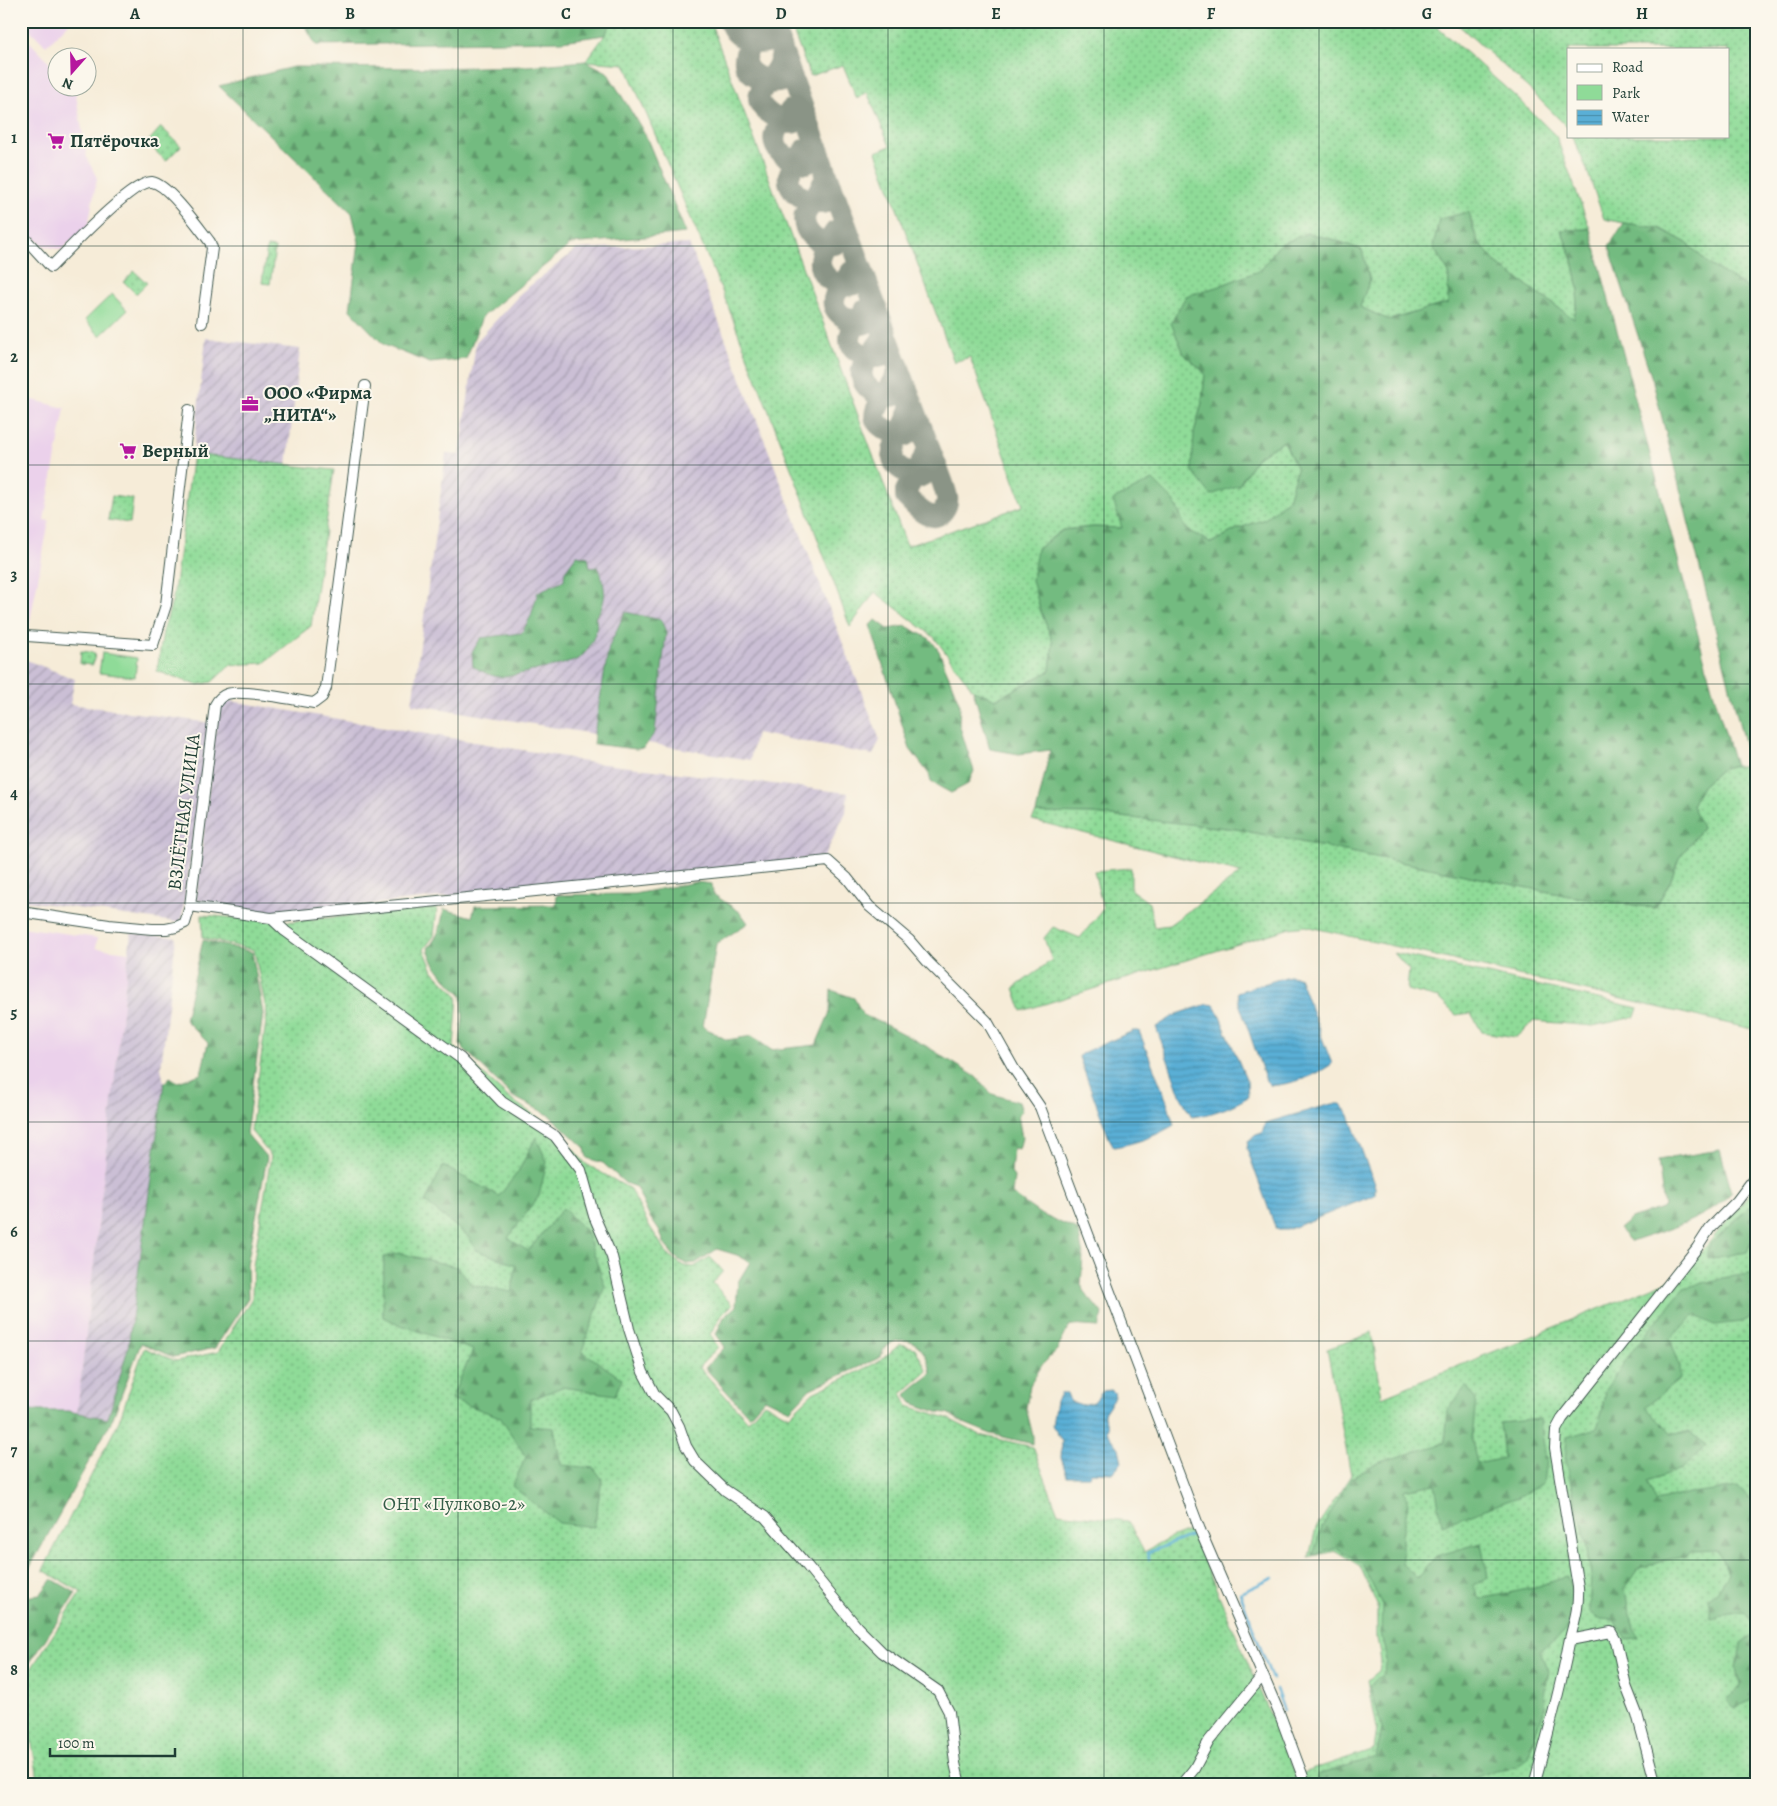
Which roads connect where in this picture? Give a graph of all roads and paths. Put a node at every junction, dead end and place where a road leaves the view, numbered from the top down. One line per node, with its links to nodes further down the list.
1 (21, 234): 2 (street)
2 (202, 323)
3 (365, 386): 6 (street, ВЗЛЁТНАЯ УЛИЦА)
4 (189, 410): 5 (street)
5 (21, 634)
6 (190, 906): 7 (street, ВЗЛЁТНАЯ УЛИЦА); 8 (street)
7 (21, 912)
8 (271, 918): 11 (street); 12 (street)
9 (1756, 1176): 10 (street)
10 (1570, 1640): 15 (street); 16 (street)
11 (1263, 1675): 13 (street); 14 (street)
12 (960, 1785)
13 (1181, 1785)
14 (1306, 1785)
15 (1534, 1785)
16 (1656, 1785)

